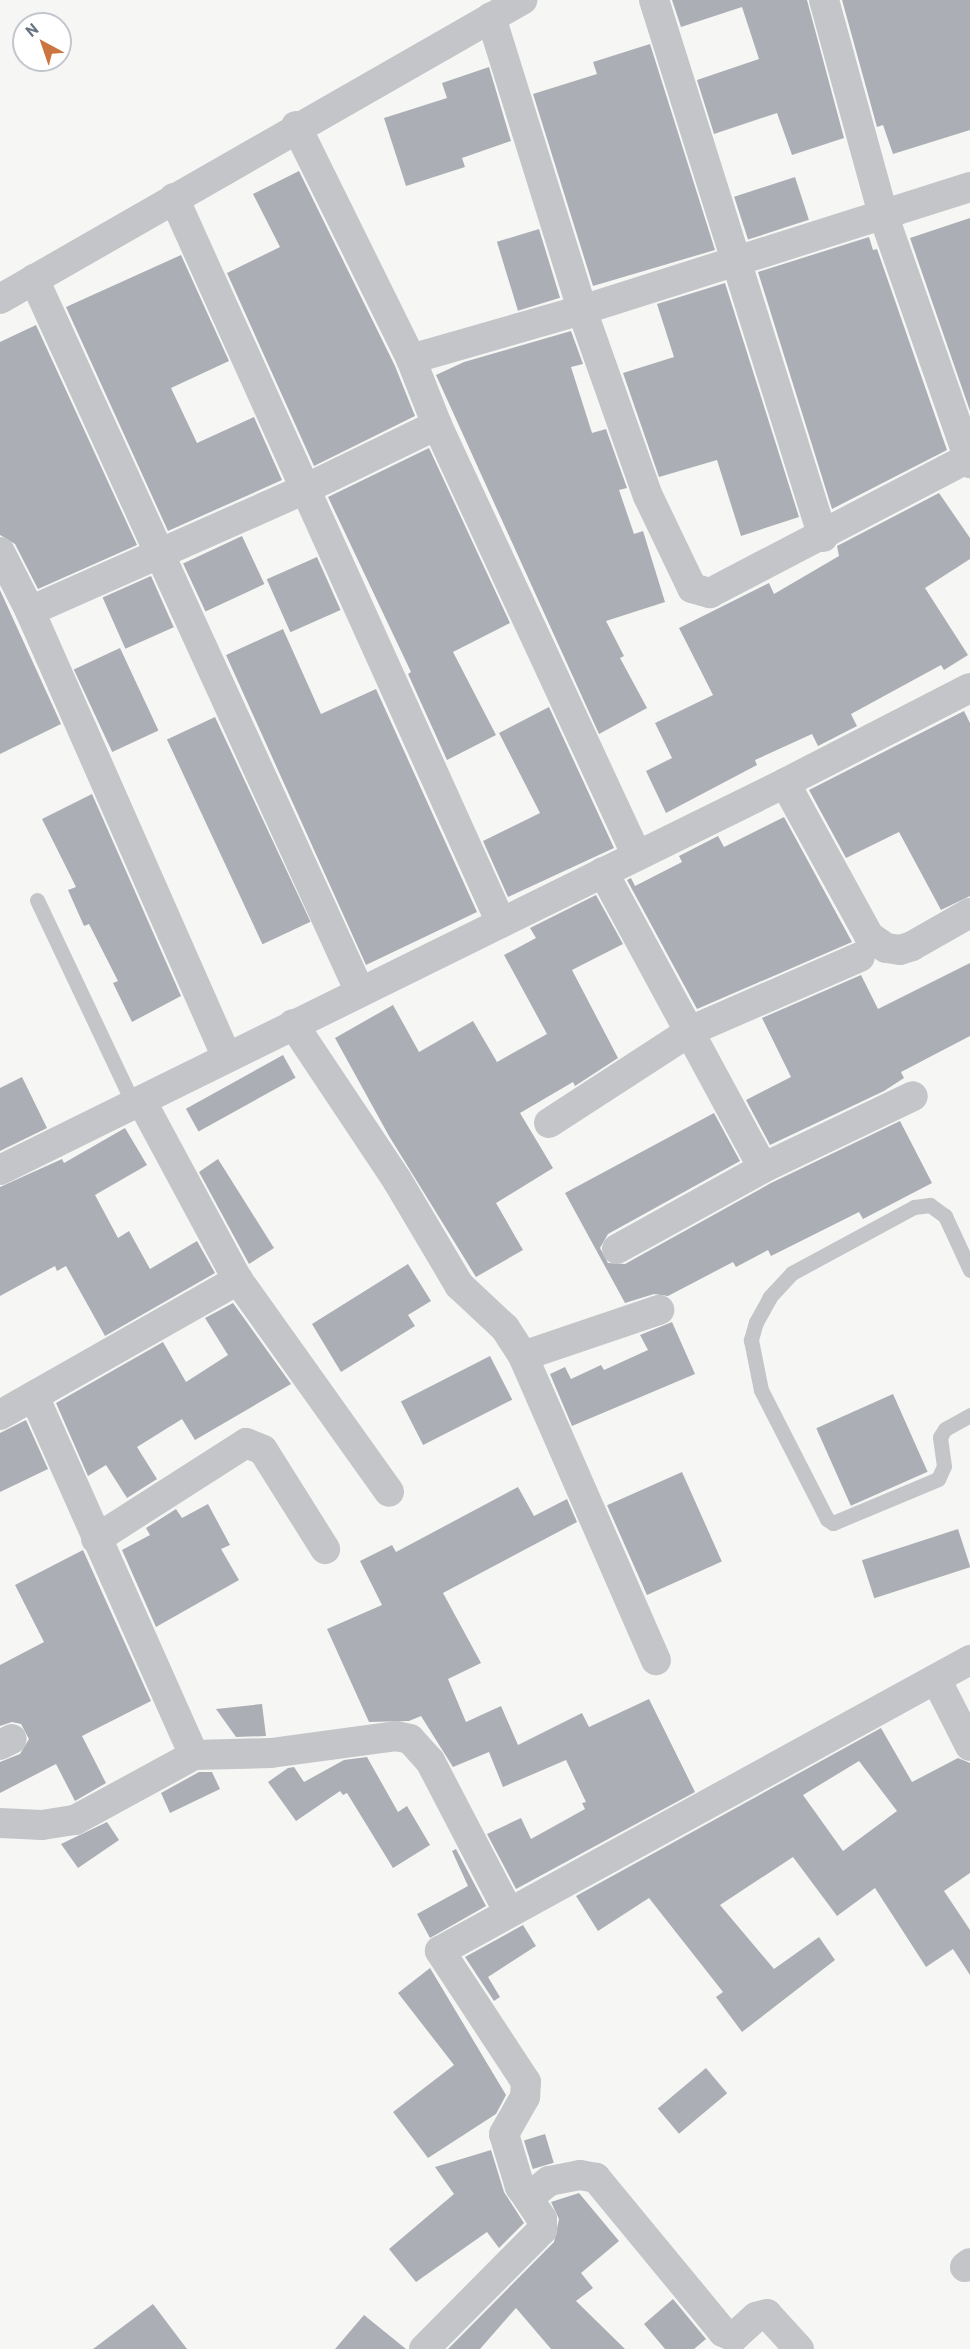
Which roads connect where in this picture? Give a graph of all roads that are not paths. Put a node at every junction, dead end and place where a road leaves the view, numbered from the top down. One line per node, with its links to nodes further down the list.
1 (522, 0): 4 (street)
2 (654, 0): 9 (street)
3 (824, 0): 8 (street)
4 (491, 17): 5 (street); 12 (street)
5 (296, 126): 7 (street); 13 (street)
6 (970, 187): 8 (street)
7 (174, 198): 10 (street); 16 (street)
8 (883, 214): 9 (street); 15 (street)
9 (735, 261): 12 (street); 17 (street)
10 (34, 279): 11 (street); 19 (street)
11 (0, 299)
12 (582, 310): 13 (street); 17 (street)
13 (411, 358): 14 (street)
14 (437, 425): 16 (street); 23 (street)
15 (969, 461): 17 (street)
16 (305, 489): 19 (street); 27 (street)
17 (823, 537)
18 (0, 552): 20 (street)
19 (159, 553): 20 (street); 29 (street)
20 (30, 610): 32 (street)
21 (970, 688): 22 (street)
22 (785, 783): 23 (street); 26 (street)
23 (637, 856): 24 (street)
24 (603, 872): 27 (street); 31 (street)
25 (37, 900): 34 (lane)
26 (970, 913)
27 (501, 923): 29 (street)
28 (860, 957): 31 (street)
29 (359, 990): 30 (street)
30 (292, 1024): 32 (street); 42 (street)
31 (692, 1030): 35 (street); 36 (street)
32 (226, 1056): 34 (street)
33 (913, 1096): 36 (street)
34 (138, 1104): 37 (street); 40 (street)
35 (549, 1123)
36 (763, 1168): 38 (street)
37 (0, 1170)
38 (617, 1249)
39 (970, 1270): 45 (lane)
40 (238, 1280): 43 (street); 46 (street)
41 (659, 1310): 42 (street)
42 (523, 1356): 49 (street)
43 (34, 1396): 44 (street); 47 (street)
44 (0, 1414)
45 (970, 1415)
46 (389, 1492)
47 (96, 1539): 48 (street); 53 (street)
48 (325, 1549)
49 (656, 1660)
50 (970, 1660): 51 (street)
51 (936, 1678): 52 (street); 55 (street)
52 (970, 1746)
53 (194, 1755): 54 (street); 55 (street)
54 (0, 1823)
55 (509, 1913): 56 (street)
56 (528, 2198): 57 (street); 58 (street)
57 (424, 2349)
58 (799, 2349)

